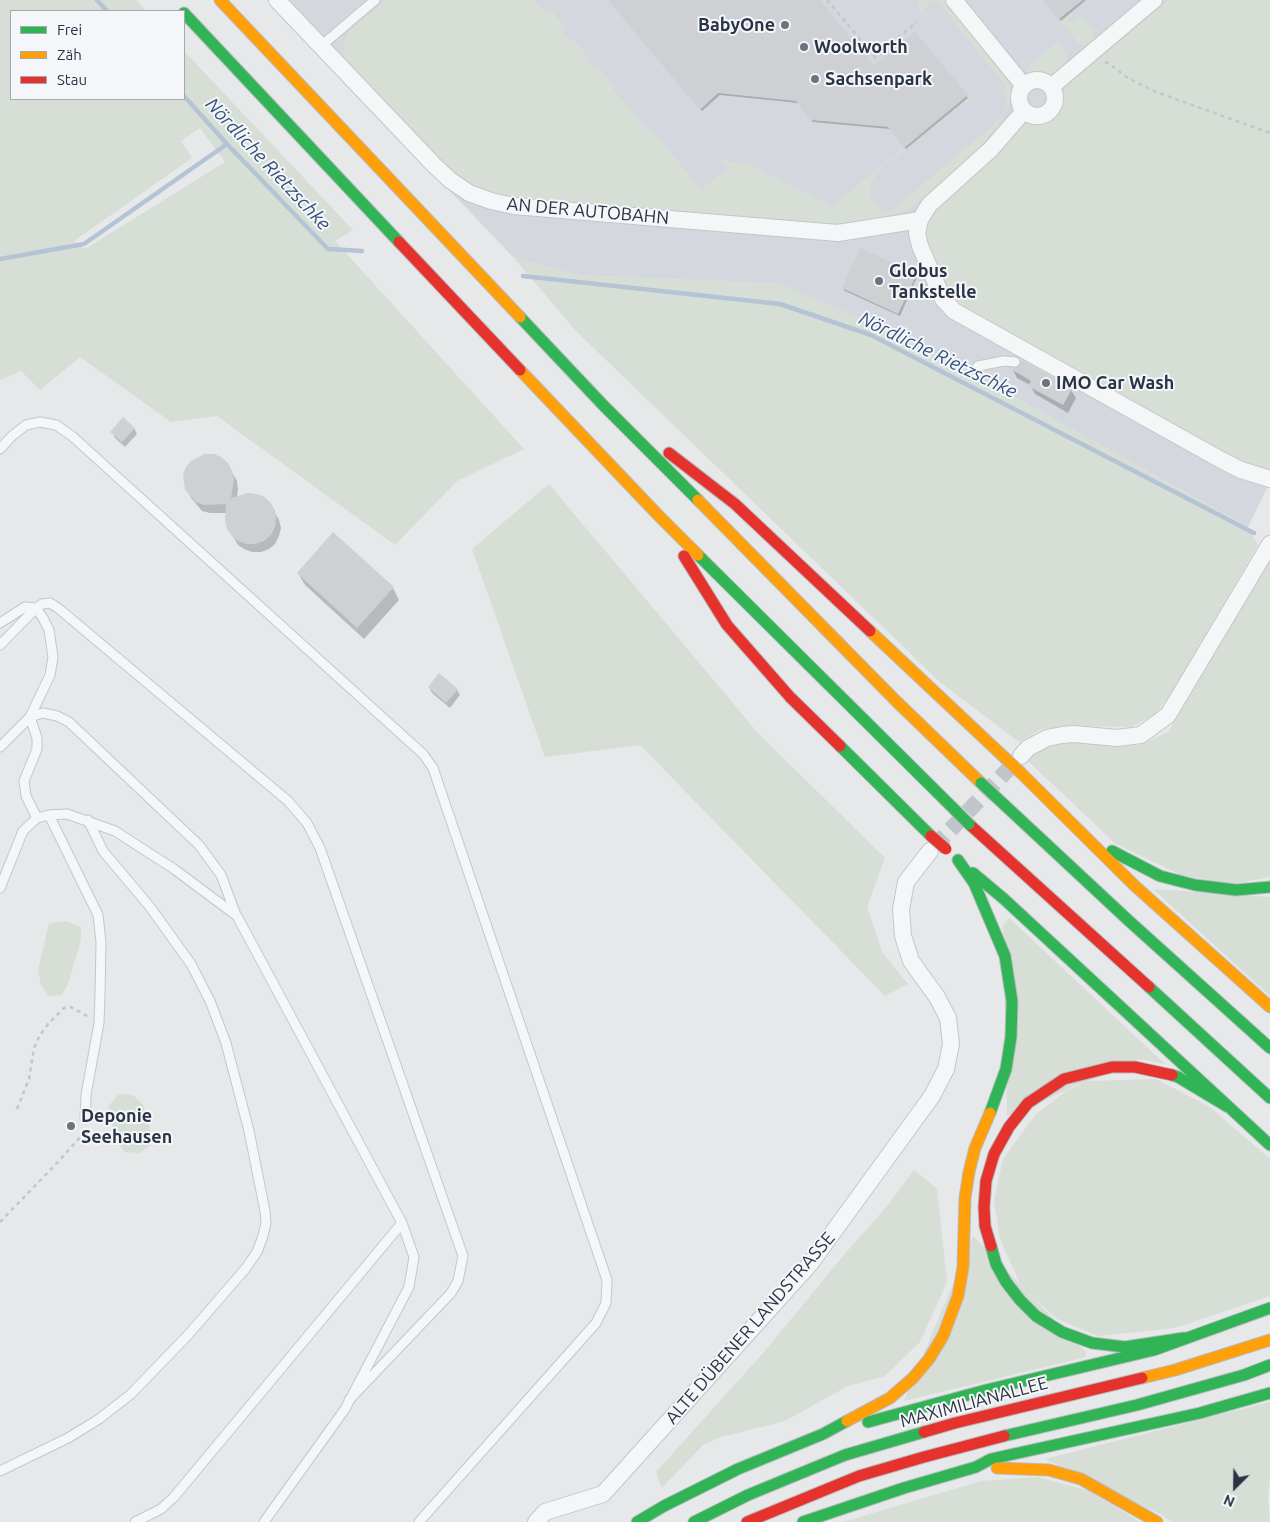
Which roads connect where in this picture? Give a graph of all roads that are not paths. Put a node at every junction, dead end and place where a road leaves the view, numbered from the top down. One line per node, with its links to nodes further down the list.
1 (220, 0): 14 (highway)
2 (277, 0): 7 (street, AN DER AUTOBAHN)
3 (375, 0): 7 (lane)
4 (954, 0): 8 (street)
5 (1154, 0): 9 (street)
6 (185, 14): 17 (highway)
7 (321, 46): 11 (street, AN DER AUTOBAHN)
8 (1024, 86): 9 (street); 10 (street)
9 (1051, 87): 10 (street)
10 (1024, 111): 11 (street)
11 (920, 220): 16 (street)
12 (1015, 362): 13 (lane)
13 (978, 366)
14 (603, 405): 24 (highway); 35 (highway, bridge)
15 (0, 449): 52 (lane)
16 (1270, 479)
17 (658, 515): 29 (highway); 36 (highway, bridge)
18 (1270, 544): 24 (street)
19 (36, 608): 20 (lane); 21 (lane); 22 (lane); 46 (lane)
20 (0, 623)
21 (0, 645)
22 (30, 717): 23 (lane); 26 (lane); 33 (lane)
23 (0, 747)
24 (1015, 762): 28 (highway)
25 (49, 815): 26 (lane); 27 (lane); 38 (lane)
26 (37, 818): 32 (lane)
27 (88, 820): 33 (lane); 49 (lane)
28 (1078, 828): 31 (highway); 34 (highway)
29 (936, 845): 30 (highway); 53 (street, ALTE DÜBENER LANDSTRASSE)
30 (958, 860): 37 (highway); 47 (highway)
31 (1270, 886)
32 (0, 888)
33 (237, 916): 40 (lane)
34 (1270, 1007)
35 (1270, 1048)
36 (1270, 1098)
37 (1228, 1107): 39 (highway); 42 (highway)
38 (85, 1119)
39 (1270, 1144)
40 (402, 1223): 46 (lane); 50 (lane)
41 (1270, 1308): 42 (highway)
42 (1184, 1338): 47 (highway)
43 (1270, 1340): 55 (highway, MAXIMILIANALLEE)
44 (1270, 1365): 56 (highway)
45 (1270, 1393): 48 (highway)
46 (349, 1400): 51 (lane)
47 (823, 1434): 54 (highway)
48 (976, 1467): 57 (highway); 58 (highway)
49 (0, 1471)
50 (135, 1522)
51 (264, 1522)
52 (420, 1522)
53 (536, 1522)
54 (637, 1522)
55 (694, 1522)
56 (747, 1522)
57 (803, 1522)
58 (1157, 1522)

